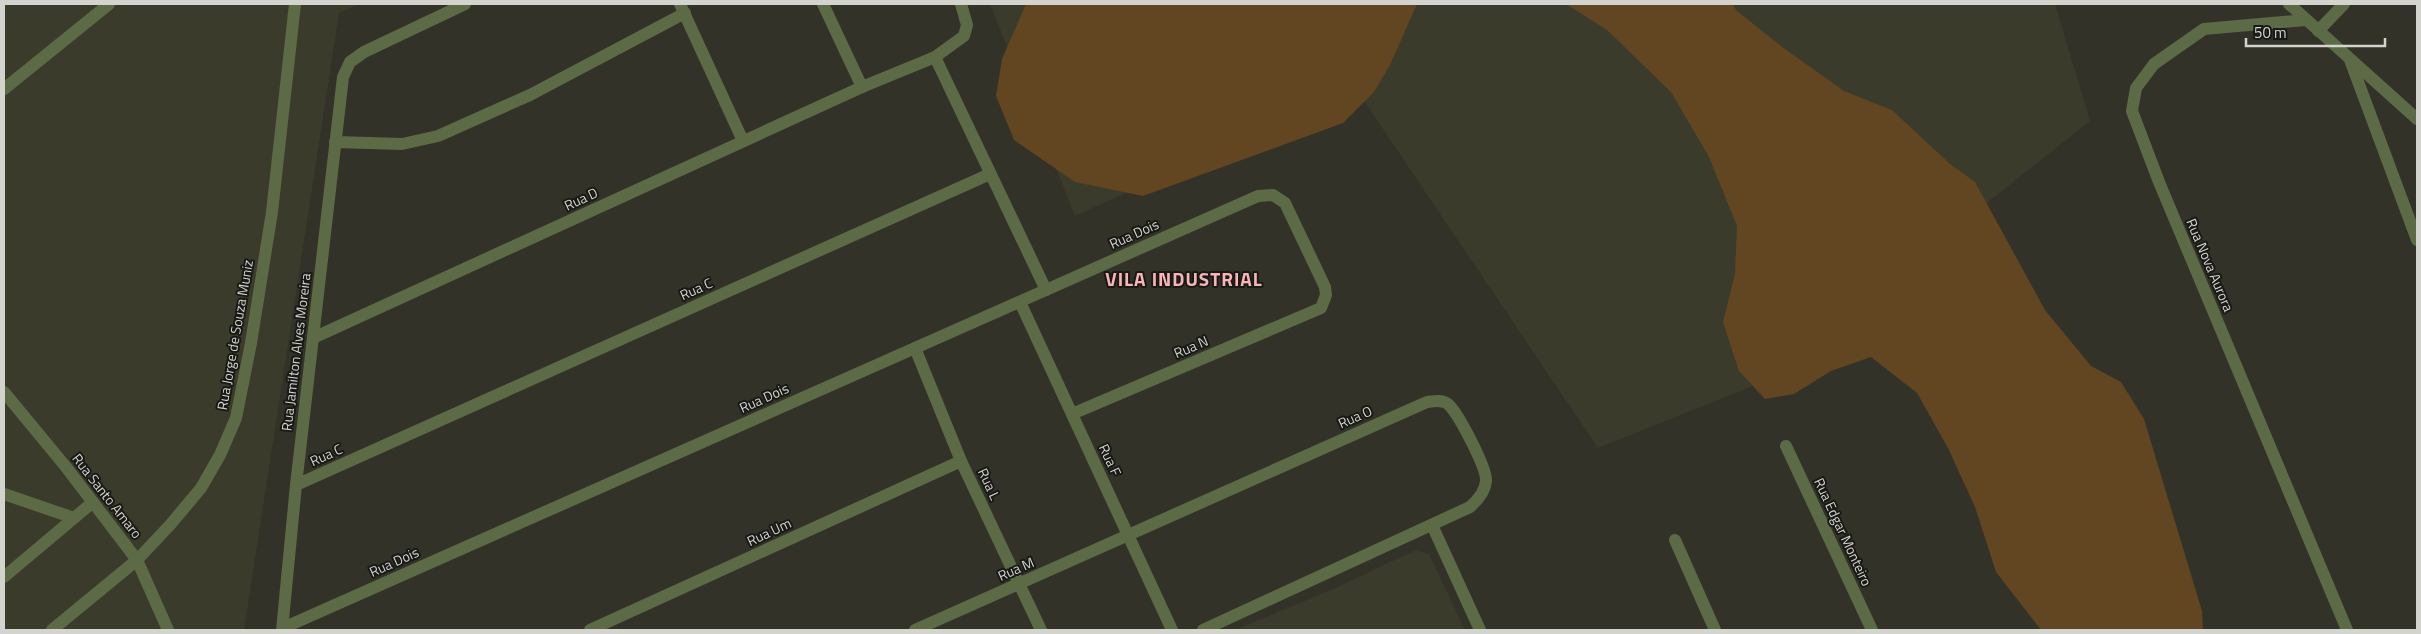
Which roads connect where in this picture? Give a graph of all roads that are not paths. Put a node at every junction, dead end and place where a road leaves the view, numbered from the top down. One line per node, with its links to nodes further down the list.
1 (109, 4): 14 (street)
2 (464, 4): 17 (street, Rua Jamilton Alves Moreira)
3 (823, 4): 13 (street)
4 (961, 4): 11 (street, Rua D)
5 (2289, 4): 9 (street)
6 (2344, 4): 10 (street)
7 (292, 7): 36 (street, Rua Jorge de Souza Muniz)
8 (682, 9): 16 (street); 17 (street)
9 (2306, 20): 10 (street); 50 (street, Rua Nova Aurora)
10 (2318, 31): 12 (street)
11 (935, 57): 13 (street, Rua D); 18 (street)
12 (2350, 60): 15 (street); 19 (street)
13 (862, 87): 16 (street, Rua D)
14 (4, 88)
15 (2417, 118)
16 (743, 141): 23 (street, Rua D)
17 (335, 142): 23 (street, Rua Jamilton Alves Moreira)
18 (990, 174): 20 (street); 29 (street, Rua C)
19 (2417, 240)
20 (1046, 290): 21 (street, Rua Dois); 22 (street, Rua Dois)
21 (1020, 302): 24 (street, Rua Dois); 26 (street, Rua F)
22 (1321, 308): 26 (street, Rua N)
23 (313, 338): 29 (street, Rua Jamilton Alves Moreira)
24 (915, 348): 28 (street, Rua L); 39 (street, Rua Dois)
25 (4, 392): 31 (street, Rua Santo Amaro)
26 (1072, 414): 34 (street, Rua F)
27 (1786, 446): 49 (street, Rua Edgar Monteiro)
28 (961, 461): 38 (street, Rua L); 42 (street, Rua Um)
29 (296, 485): 39 (street, Rua Jamilton Alves Moreira)
30 (4, 494): 32 (street)
31 (93, 502): 32 (street); 36 (street, Rua Santo Amaro)
32 (74, 518): 37 (street)
33 (1432, 525): 34 (street, Rua O); 46 (street); 47 (street)
34 (1129, 534): 38 (street, Rua M); 45 (street, Rua F)
35 (1675, 540): 48 (street)
36 (137, 560): 40 (street, Rua Jorge de Souza Muniz); 41 (street, Rua Santo Amaro)
37 (4, 577)
38 (1019, 584): 43 (street, Rua M); 44 (street, Rua L)
39 (283, 629)
40 (52, 630)
41 (168, 630)
42 (590, 630)
43 (915, 630)
44 (1041, 630)
45 (1172, 630)
46 (1203, 630)
47 (1480, 630)
48 (1714, 630)
49 (1872, 630)
50 (2347, 630)

